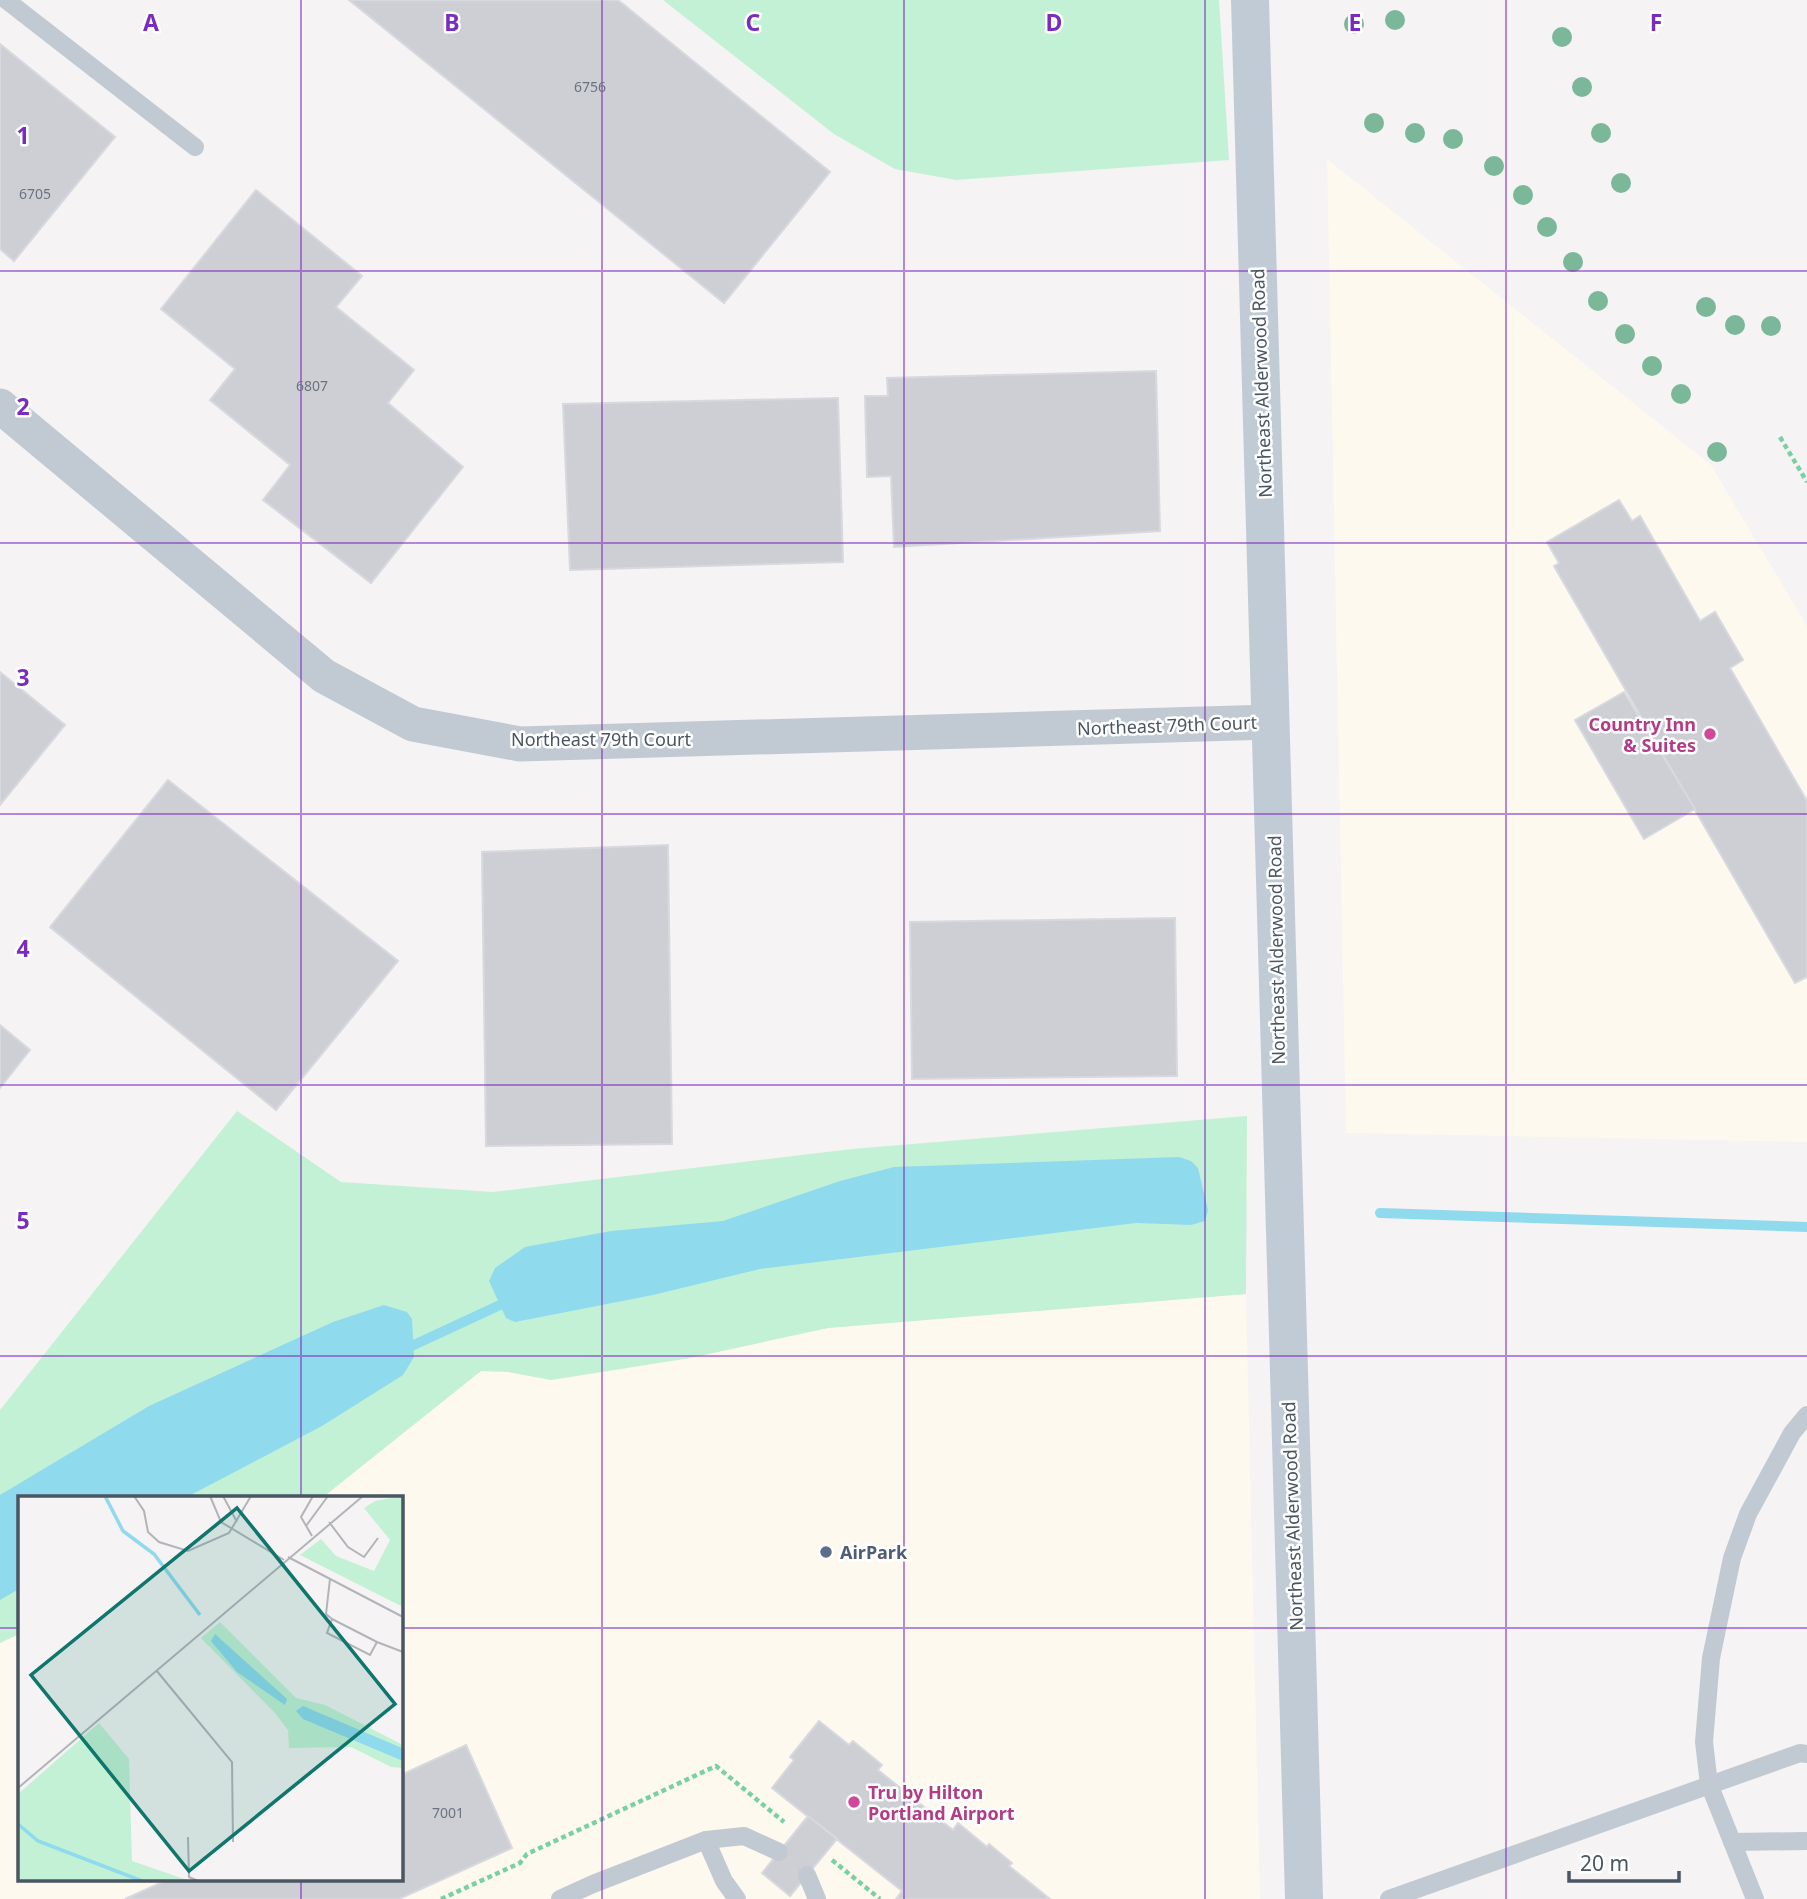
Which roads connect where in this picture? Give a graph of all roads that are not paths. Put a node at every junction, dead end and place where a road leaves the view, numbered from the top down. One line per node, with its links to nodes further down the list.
1 (6, 0): 3 (lane)
2 (1250, 0): 5 (main road, Northeast Alderwood Road)
3 (195, 147)
4 (0, 406): 5 (street, Northeast 79th Court)
5 (1271, 722): 17 (main road, Northeast Alderwood Road)
6 (1807, 1415): 8 (lane)
7 (1807, 1754): 8 (lane)
8 (1709, 1784): 11 (lane); 18 (lane)
9 (706, 1840): 12 (lane); 14 (lane); 15 (lane)
10 (1807, 1841): 11 (lane)
11 (1732, 1842): 19 (lane)
12 (779, 1852)
13 (807, 1875): 16 (lane)
14 (560, 1899)
15 (737, 1899)
16 (817, 1899)
17 (1304, 1899)
18 (1389, 1899)
19 (1755, 1899)

